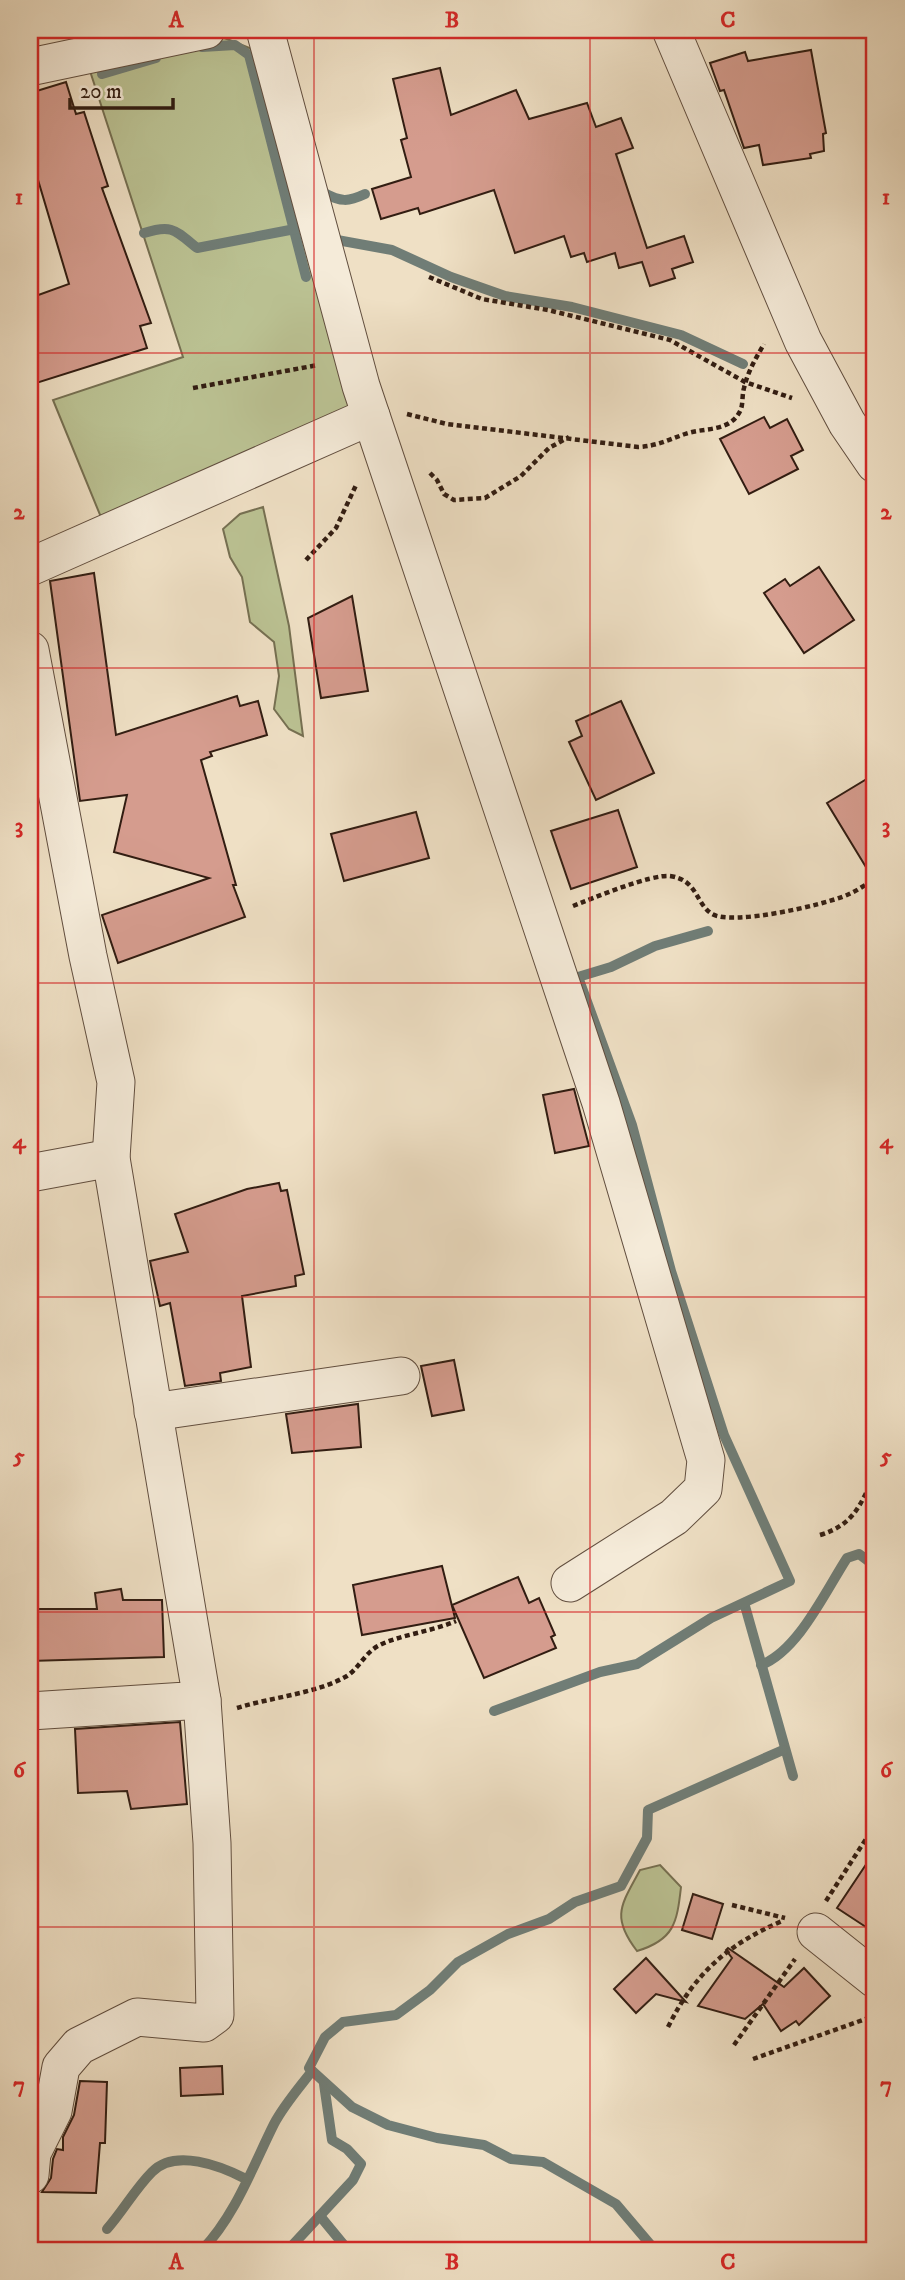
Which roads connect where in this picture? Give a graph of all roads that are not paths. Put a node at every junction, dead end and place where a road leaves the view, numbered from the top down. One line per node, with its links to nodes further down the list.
1 (206, 30): 4 (street)
2 (265, 30): 5 (street)
3 (671, 30): 6 (street)
4 (30, 67)
5 (385, 426): 7 (street); 13 (street)
6 (875, 464)
7 (30, 567)
8 (30, 650): 9 (street)
9 (111, 1158): 10 (street); 12 (street)
10 (30, 1174)
11 (401, 1376): 12 (street)
12 (153, 1412): 14 (street)
13 (570, 1583)
14 (202, 1700): 15 (street); 18 (street)
15 (30, 1712)
16 (816, 1932): 17 (street)
17 (875, 1979)
18 (30, 2175)

